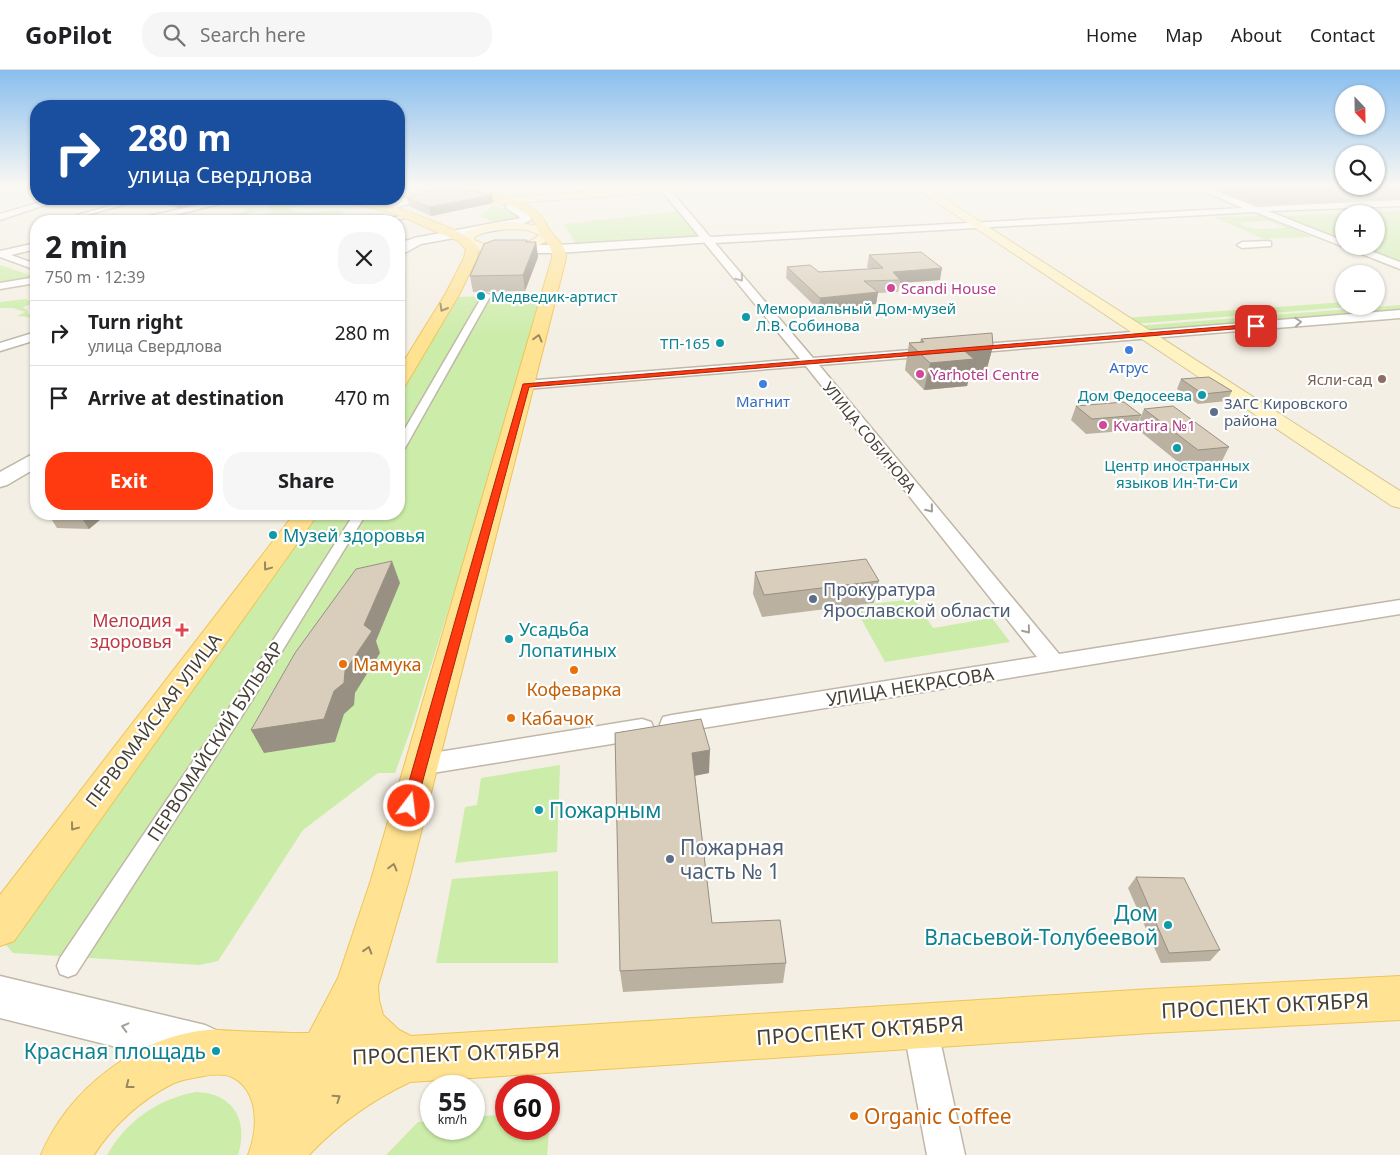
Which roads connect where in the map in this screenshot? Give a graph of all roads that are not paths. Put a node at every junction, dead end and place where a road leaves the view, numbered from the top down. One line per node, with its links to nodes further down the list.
1 (426, 238): 9 (street)
2 (434, 238): 9 (street)
3 (459, 238): 11 (main road)
4 (467, 238): 11 (main road)
5 (544, 238): 16 (main road)
6 (550, 238): 18 (main road)
7 (751, 238): 10 (street)
8 (997, 238): 27 (main road)
9 (421, 240): 11 (street); 12 (street); 17 (street)
10 (709, 240): 18 (street); 30 (street, УЛИЦА СОБИНОВА, one-way to 30)
11 (469, 243): 16 (main road); 31 (main road, one-way to 31)
12 (405, 244)
13 (1268, 244): 14 (street)
14 (1242, 245)
15 (30, 247): 19 (street)
16 (493, 248): 18 (street)
17 (405, 249)
18 (559, 249): 32 (main road, one-way to 18)
19 (0, 254): 21 (street)
20 (1371, 255): 22 (street)
21 (30, 265)
22 (1400, 266)
23 (30, 281): 24 (street)
24 (0, 286)
25 (487, 294): 33 (street)
26 (1400, 314): 27 (street, one-way to 26)
27 (1144, 335): 30 (street); 36 (main road)
28 (30, 338): 29 (street)
29 (0, 347)
30 (810, 363): 32 (street); 40 (street, УЛИЦА СОБИНОВА, one-way to 40)
31 (405, 372)
32 (526, 385): 41 (main road)
33 (405, 438)
34 (30, 464): 35 (street)
35 (0, 481)
36 (1400, 501)
37 (302, 520): 42 (main road, ПЕРВОМАЙСКАЯ УЛИЦА, one-way to 42)
38 (356, 520): 43 (street, ПЕРВОМАЙСКИЙ БУЛЬВАР)
39 (1400, 607): 40 (street, УЛИЦА НЕКРАСОВА)
40 (1054, 663): 41 (street, УЛИЦА НЕКРАСОВА)
41 (420, 765): 44 (main road, one-way to 41)
42 (0, 927)
43 (68, 966)
44 (357, 986): 49 (main road); 50 (main road)
45 (0, 997): 48 (street, one-way to 45)
46 (1400, 998): 47 (main road, ПРОСПЕКТ ОКТЯБРЯ)
47 (920, 1026): 50 (main road, ПРОСПЕКТ ОКТЯБРЯ); 55 (street)
48 (229, 1053): 49 (main road); 51 (main road, one-way to 51); 52 (main road)
49 (321, 1056): 50 (main road, ПРОСПЕКТ ОКТЯБРЯ); 52 (main road)
50 (410, 1059): 52 (main road, one-way to 50)
51 (96, 1115): 53 (street); 54 (main road)
52 (276, 1150)
53 (53, 1155)
54 (66, 1155)
55 (946, 1155)

